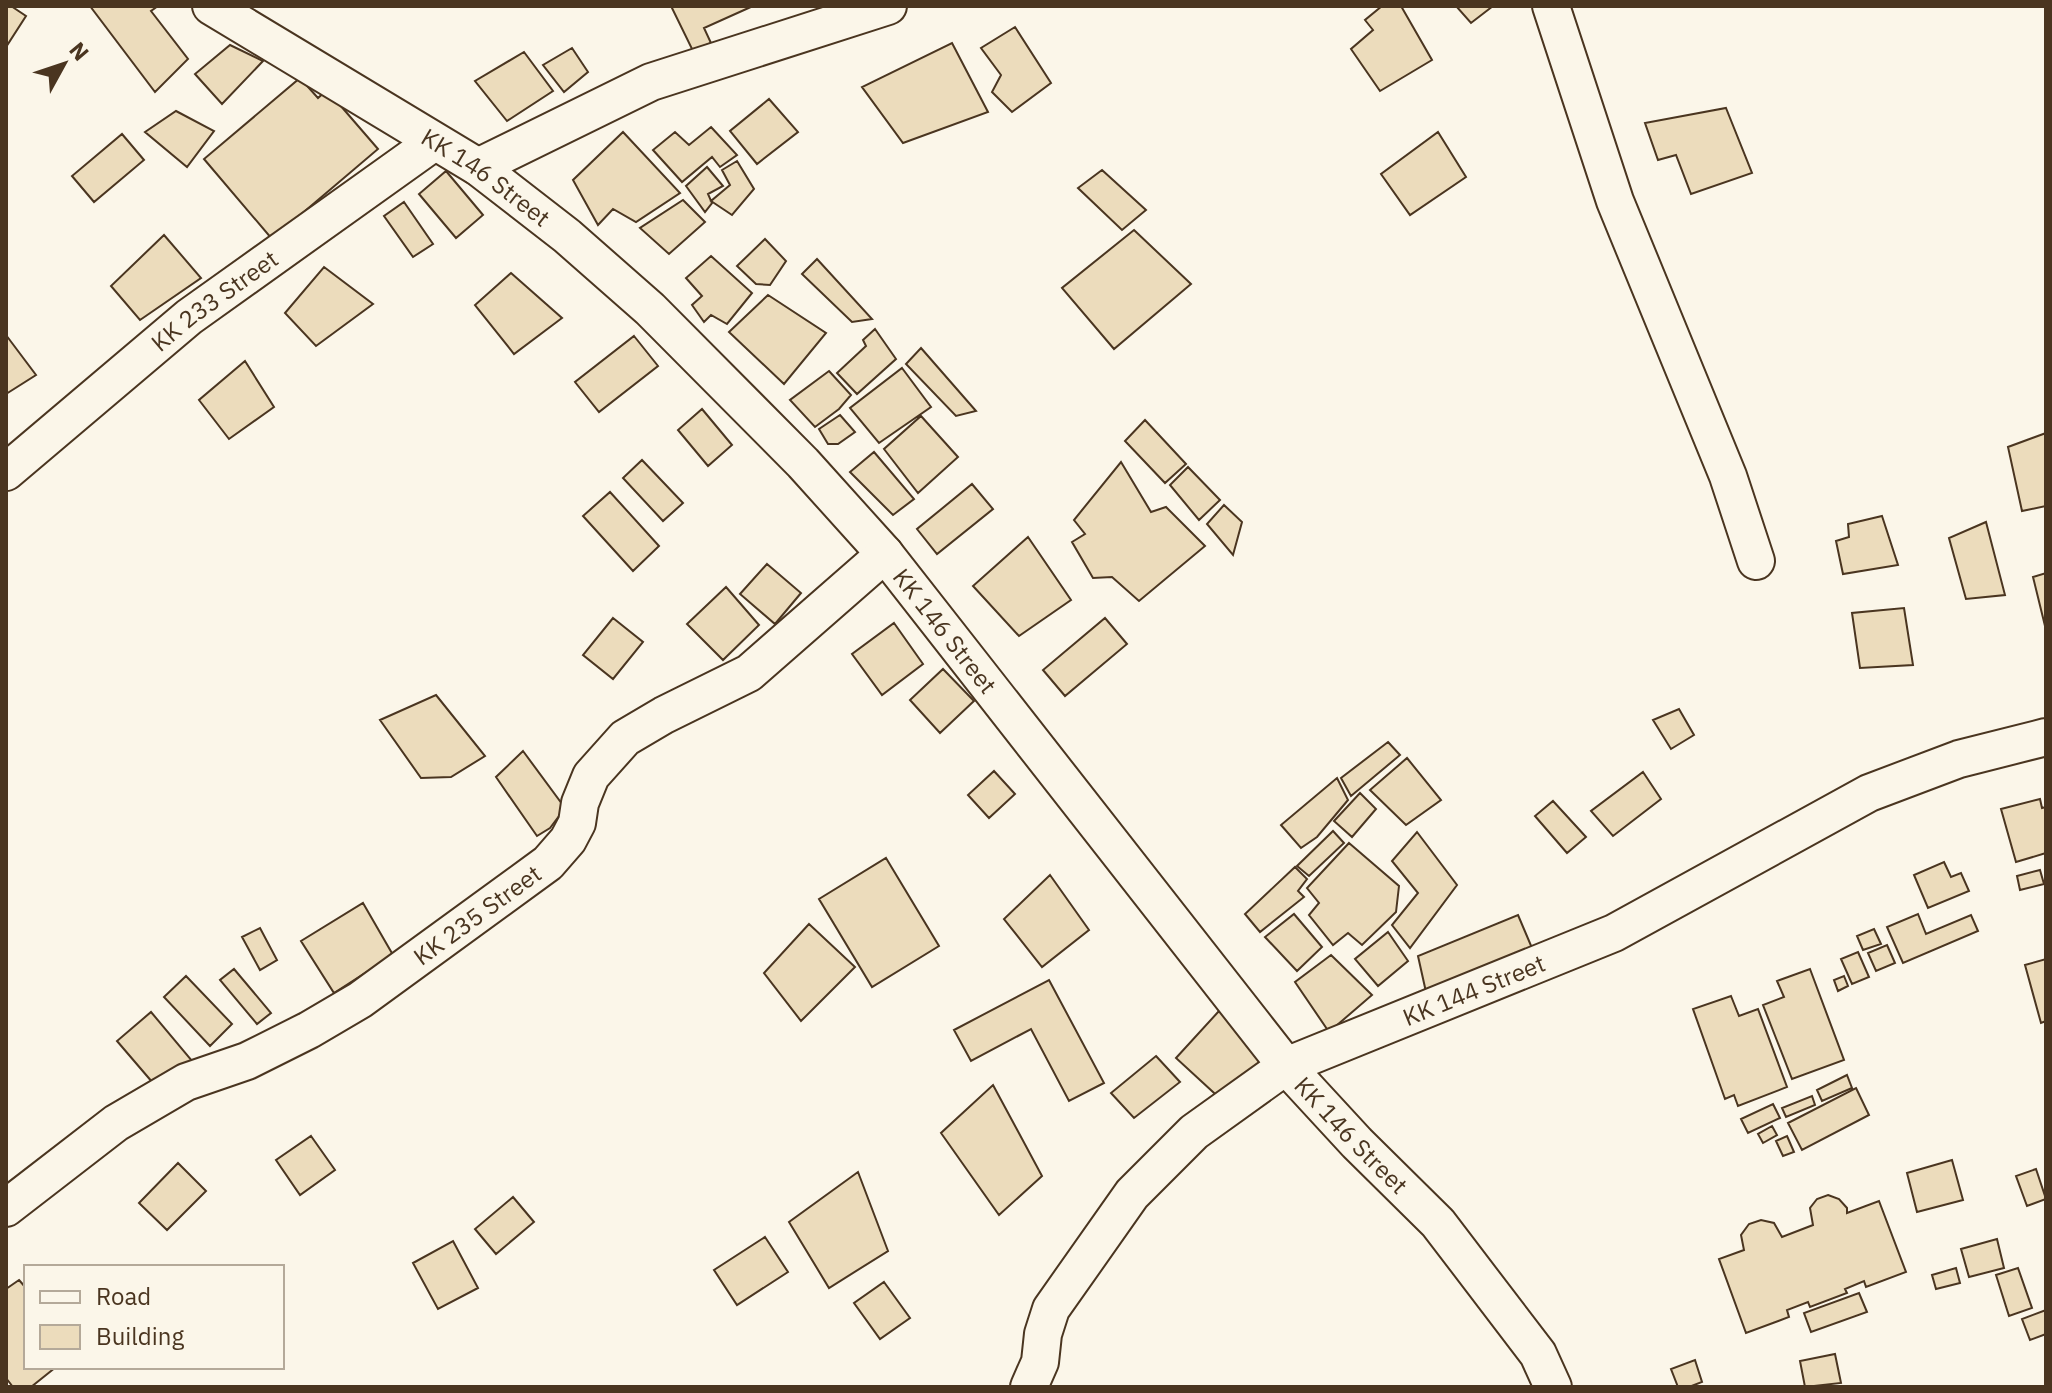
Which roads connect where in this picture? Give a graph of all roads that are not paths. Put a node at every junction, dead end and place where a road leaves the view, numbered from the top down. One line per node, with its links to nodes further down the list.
1 (211, 6): 4 (street, KK 146 Street)
2 (888, 6): 5 (street)
3 (1551, 6): 8 (street)
4 (434, 142): 5 (street, KK 146 Street); 6 (street, KK 233 Street)
5 (478, 167): 7 (street, KK 146 Street)
6 (6, 472)
7 (885, 554): 10 (street, KK 146 Street); 11 (street, KK 235 Street)
8 (1756, 561)
9 (2046, 737): 10 (street, KK 144 Street)
10 (1286, 1066): 12 (street, KK 144 Street); 13 (street, KK 146 Street)
11 (6, 1208)
12 (1029, 1387)
13 (1553, 1387)

